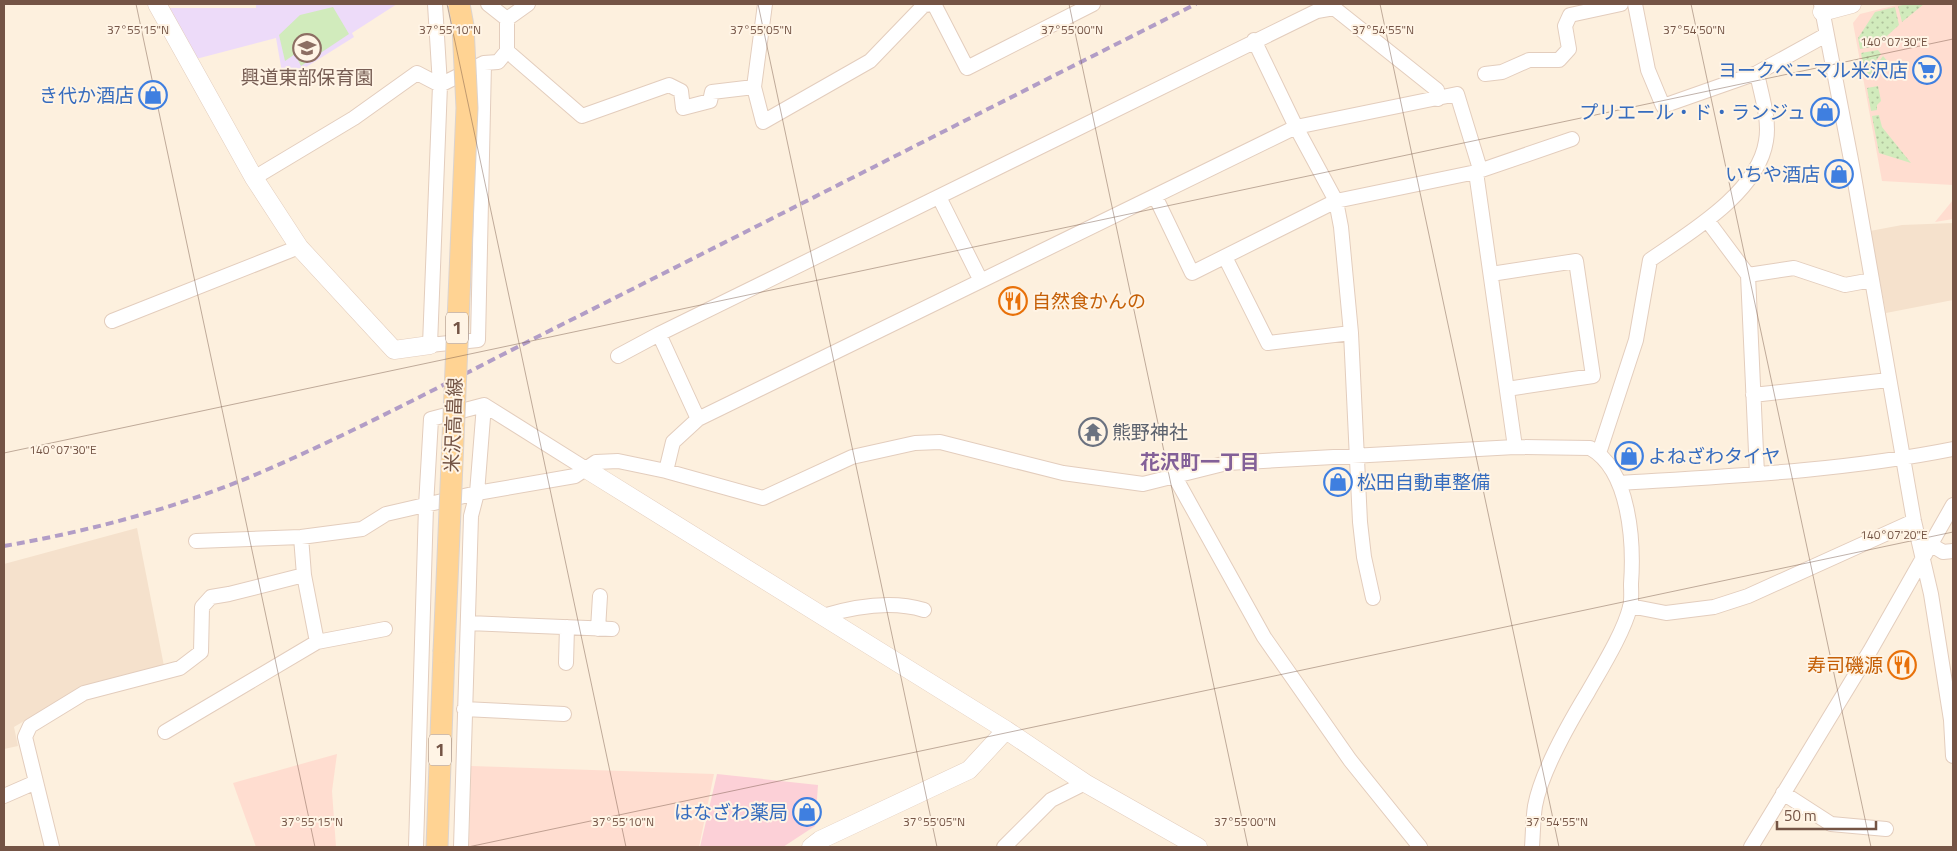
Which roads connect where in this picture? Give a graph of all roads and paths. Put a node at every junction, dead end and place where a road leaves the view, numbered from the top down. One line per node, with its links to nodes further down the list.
1 (157, 4): 26 (street)
2 (435, 4): 20 (street)
3 (459, 4): 90 (main road, 米沢高畠線 / 1, bridge)
4 (488, 4): 13 (street)
5 (528, 4): 13 (street)
6 (765, 4): 21 (street)
7 (929, 4): 8 (street); 21 (street)
8 (1093, 4)
9 (1622, 4): 19 (street)
10 (1635, 4): 18 (street)
11 (1852, 4): 12 (street)
12 (1821, 8): 14 (street)
13 (507, 19): 16 (street)
14 (1826, 35): 18 (street); 36 (street)
15 (1254, 40): 22 (street); 23 (street); 28 (street)
16 (507, 51): 17 (street); 21 (street)
17 (484, 63): 20 (street); 40 (street)
18 (1757, 73): 30 (street)
19 (1485, 74)
20 (440, 86): 26 (street); 40 (street)
21 (754, 87)
22 (1438, 99): 23 (street); 25 (street)
23 (1296, 127): 27 (street); 29 (street)
24 (1572, 140): 25 (street)
25 (1478, 170): 29 (street); 33 (street)
26 (254, 178): 31 (street)
27 (1155, 196): 32 (street); 35 (street)
28 (938, 197): 35 (street); 39 (street)
29 (1336, 202): 32 (street); 38 (street)
30 (1707, 220): 34 (street); 49 (street)
31 (299, 247): 37 (street); 40 (street)
32 (1225, 257): 38 (street)
33 (1490, 274): 43 (street); 43 (street)
34 (1748, 275): 36 (street); 44 (street)
35 (980, 279): 46 (street)
36 (1872, 280): 42 (street)
37 (112, 321)
38 (1351, 333): 50 (street)
39 (659, 334): 41 (street); 46 (street)
40 (430, 345)
41 (618, 356)
42 (1889, 380): 44 (street); 51 (street)
43 (1507, 389): 47 (street)
44 (1753, 395): 54 (street)
45 (484, 406): 52 (street); 57 (street); 59 (street)
46 (698, 418): 53 (street)
47 (1515, 446): 49 (street); 50 (street)
48 (1953, 449): 51 (street)
49 (1599, 453): 56 (street)
50 (1357, 454): 55 (street); 68 (street)
51 (1904, 459): 54 (street); 60 (street)
52 (586, 469): 53 (street); 57 (street); 71 (street)
53 (666, 471): 55 (street)
54 (1757, 474): 56 (street)
55 (1175, 477): 95 (street)
56 (1620, 483): 69 (street)
57 (477, 493): 59 (street); 72 (street)
58 (1953, 505): 63 (street)
59 (426, 506): 61 (street); 89 (street)
60 (1914, 521): 65 (street); 69 (street)
61 (301, 536): 62 (street); 66 (street)
62 (196, 541)
63 (1930, 544): 64 (street); 65 (street)
64 (1953, 551)
65 (1922, 557): 79 (street); 85 (street)
66 (304, 574): 75 (street); 83 (street)
67 (600, 596): 73 (street)
68 (1373, 598)
69 (1630, 606): 96 (street)
70 (924, 610): 71 (street)
71 (823, 616): 80 (street)
72 (468, 623): 73 (street); 77 (street)
73 (567, 628): 76 (street)
74 (386, 629): 75 (street)
75 (318, 642): 81 (street)
76 (566, 663)
77 (464, 709): 78 (street); 91 (street)
78 (564, 714)
79 (1952, 719): 82 (street)
80 (1006, 730): 84 (street); 92 (street)
81 (165, 732)
82 (1953, 756)
83 (36, 782): 86 (street); 88 (street)
84 (1085, 783): 93 (street); 94 (street)
85 (1783, 793): 87 (street); 97 (street)
86 (4, 796)
87 (1886, 829)
88 (52, 847)
89 (416, 847)
90 (437, 847)
91 (461, 847)
92 (811, 847)
93 (1004, 847)
94 (1198, 847)
95 (1420, 847)
96 (1532, 847)
97 (1751, 847)

